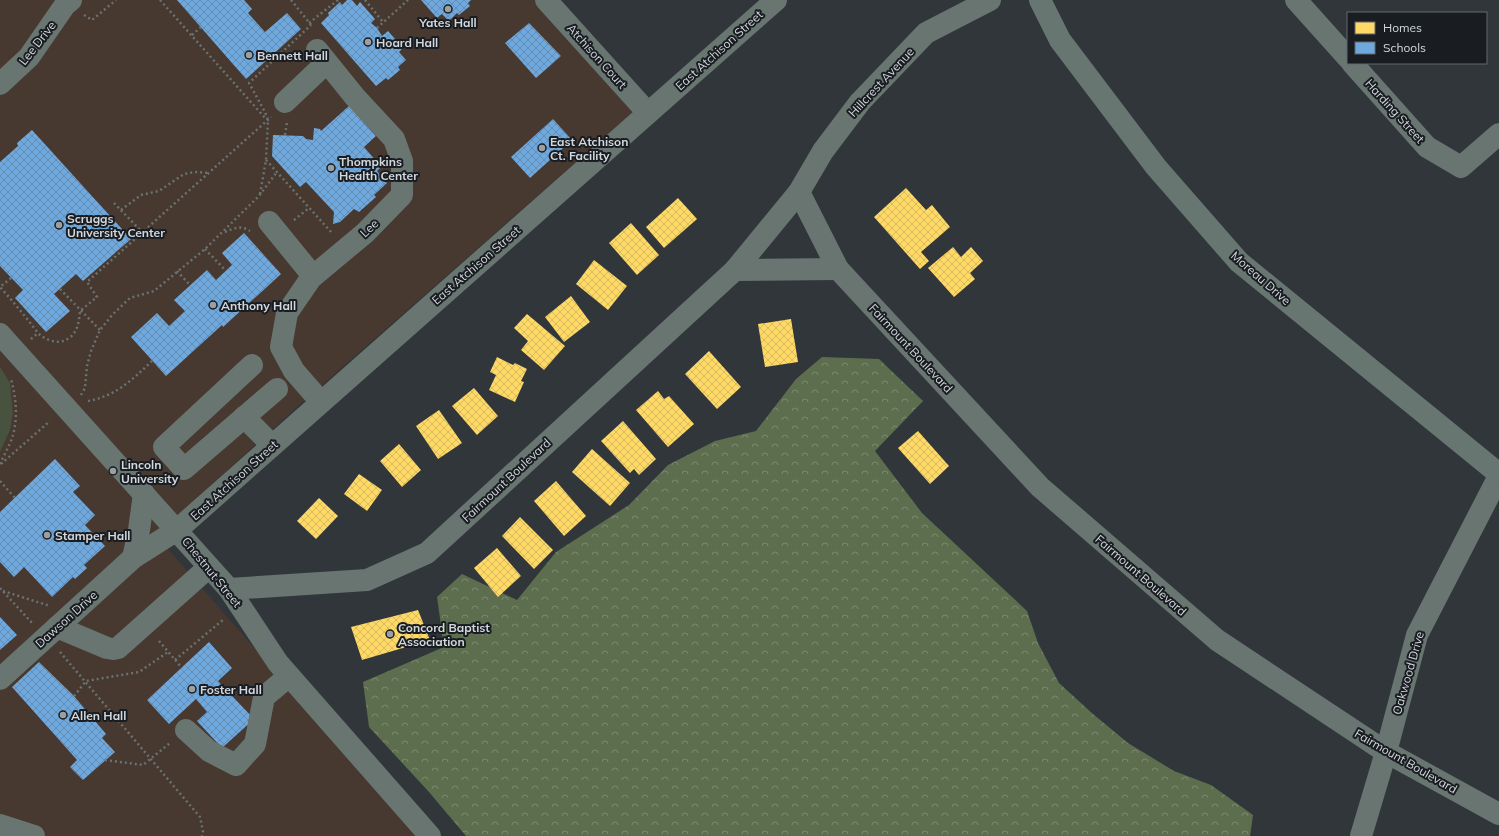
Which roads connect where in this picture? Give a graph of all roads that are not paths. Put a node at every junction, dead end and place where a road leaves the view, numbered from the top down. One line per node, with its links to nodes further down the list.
1 (546, 0): 11 (street, Atchison Court)
2 (776, 0): 11 (street, East Atchison Street)
3 (990, 0): 13 (street, Hillcrest Avenue)
4 (1040, 0): 24 (main road, Moreau Drive)
5 (1296, 0): 7 (street)
6 (69, 2): 9 (street, Lee Drive)
7 (1347, 57)
8 (1353, 64): 12 (street, Harding Street)
9 (0, 84)
10 (285, 102): 17 (street, Lee)
11 (648, 113): 21 (street, East Atchison Street)
12 (1499, 134)
13 (799, 192): 15 (street, Fairmount Boulevard); 16 (street, Fairmount Boulevard)
14 (262, 228): 17 (street)
15 (838, 269): 16 (street); 34 (street, Fairmount Boulevard)
16 (735, 270): 29 (street, Fairmount Boulevard)
17 (314, 276): 21 (street, Lee)
18 (0, 334): 25 (street, Chestnut Street)
19 (252, 365): 22 (street)
20 (276, 389): 22 (street)
21 (321, 402): 23 (street, East Atchison Street)
22 (244, 417): 23 (street)
23 (272, 445): 26 (street, East Atchison Street)
24 (1499, 475): 34 (street, Oakwood Drive)
25 (144, 494): 26 (street, Chestnut Street); 27 (street)
26 (177, 530): 27 (street, Dawson Drive); 28 (street, Chestnut Street)
27 (133, 558): 30 (street, Dawson Drive)
28 (209, 567): 29 (street, Chestnut Street); 30 (street)
29 (235, 598): 31 (street, Chestnut Street)
30 (57, 627): 32 (street, Dawson Drive)
31 (289, 676): 33 (street); 38 (street, Chestnut Street)
32 (0, 679)
33 (186, 730)
34 (1386, 752): 35 (street, Fairmount Boulevard); 39 (street, Oakwood Drive)
35 (1499, 814)
36 (0, 825): 37 (street)
37 (34, 836)
38 (430, 836)
39 (1361, 836)

